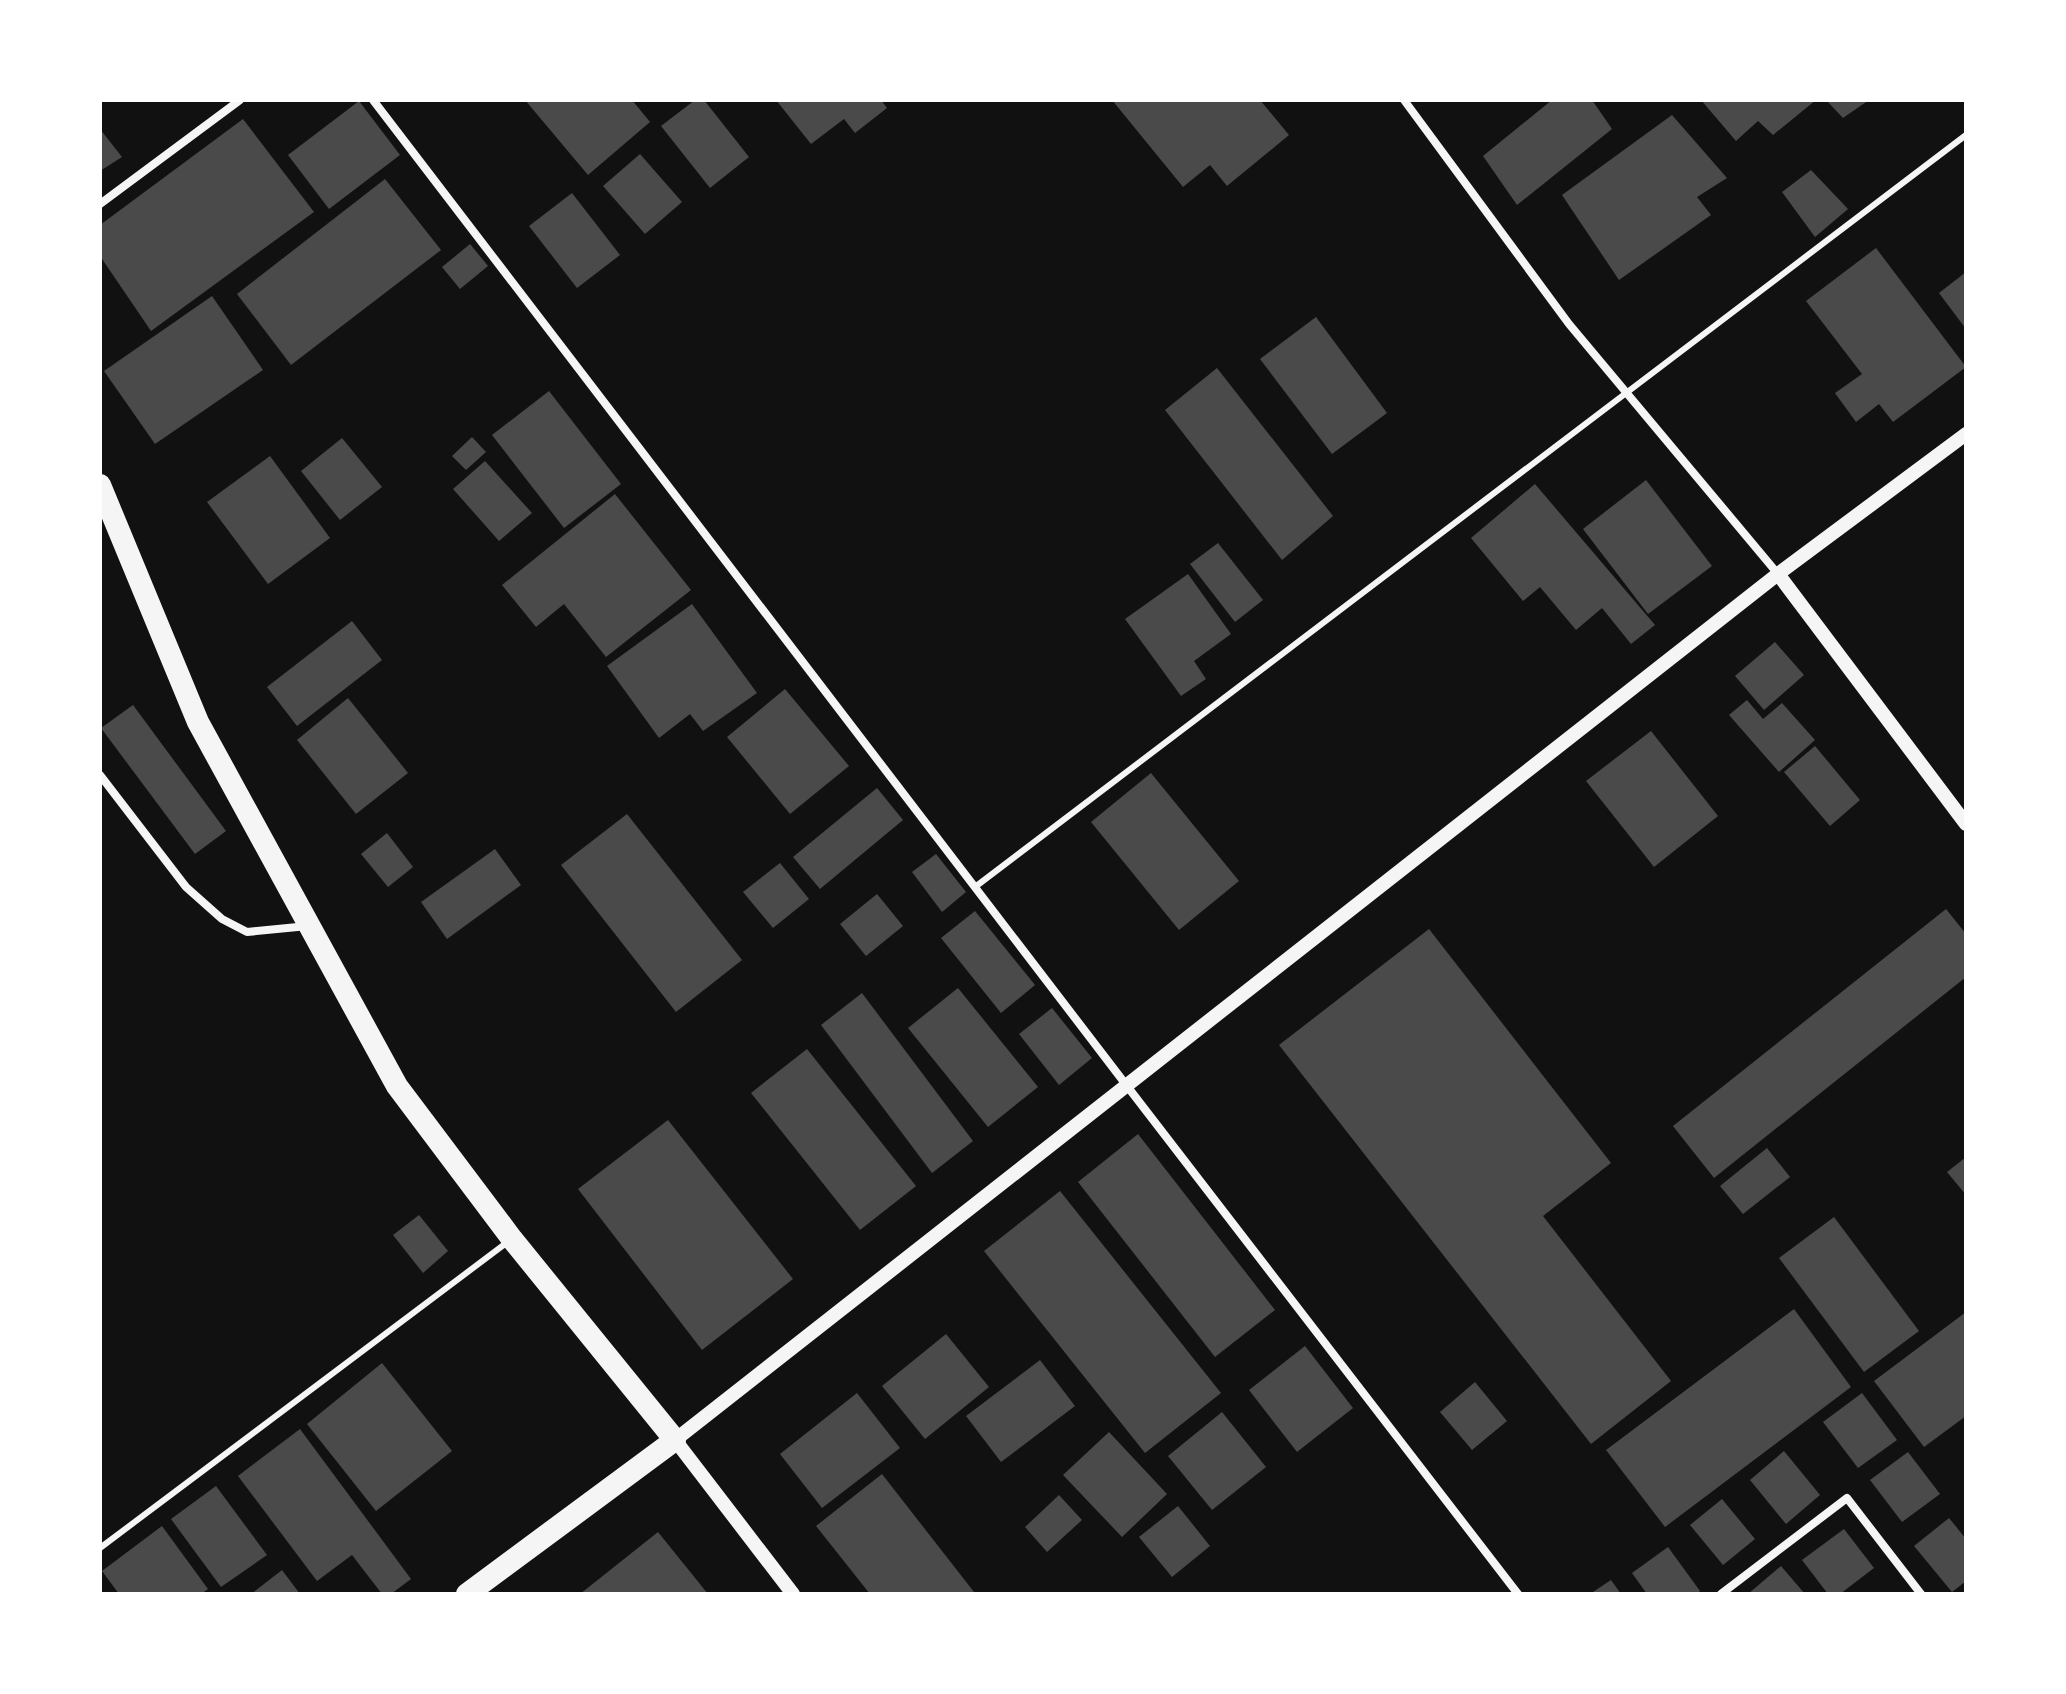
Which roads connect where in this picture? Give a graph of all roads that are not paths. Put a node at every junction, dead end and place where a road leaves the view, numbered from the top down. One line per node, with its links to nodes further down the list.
1 (240, 100): 5 (street)
2 (373, 100): 12 (street)
3 (1404, 100): 6 (street)
4 (1966, 135): 6 (lane)
5 (100, 204)
6 (1626, 392): 9 (street); 12 (lane)
7 (1966, 434): 9 (street)
8 (100, 485): 13 (highway)
9 (1778, 574): 11 (street); 14 (street)
10 (100, 775): 13 (street)
11 (1966, 824)
12 (975, 887): 14 (street)
13 (310, 926): 15 (highway)
14 (1127, 1086): 16 (street); 20 (street)
15 (512, 1239): 16 (highway); 17 (lane)
16 (675, 1440): 18 (highway); 19 (street)
17 (100, 1548)
18 (467, 1594)
19 (793, 1594)
20 (1518, 1594)
21 (1721, 1594): 22 (street)
22 (1921, 1594)

